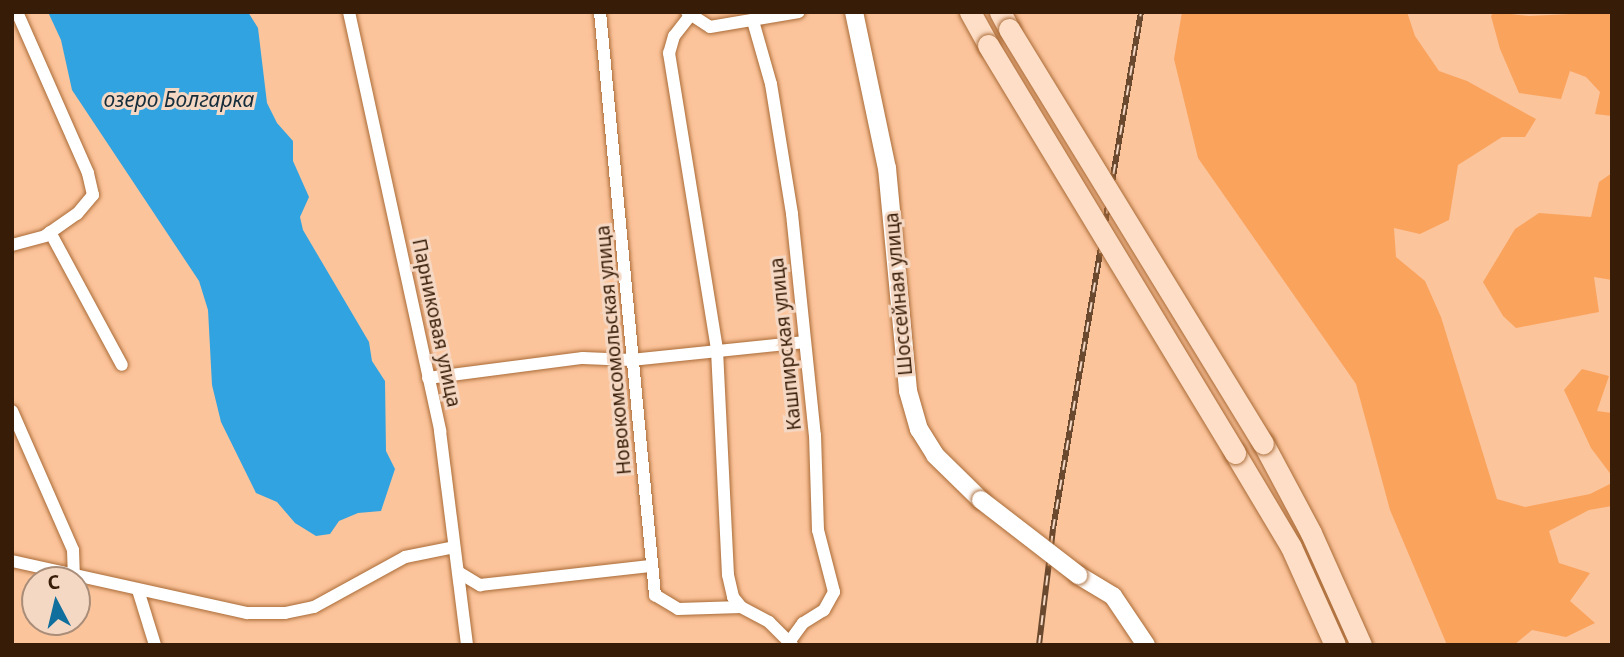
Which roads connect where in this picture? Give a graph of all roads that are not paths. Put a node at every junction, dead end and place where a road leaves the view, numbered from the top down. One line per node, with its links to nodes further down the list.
1 (17, 12): 12 (street)
2 (349, 12): 11 (street, Парниковая улица)
3 (360, 12): 11 (street)
4 (600, 12): 16 (street, Новокомсомольская улица)
5 (799, 12): 10 (street)
6 (854, 12): 32 (main road, Шоссейная улица, bridge)
7 (970, 12): 33 (main road, bridge)
8 (688, 15): 10 (street); 15 (street)
9 (1004, 20): 34 (main road, bridge)
10 (753, 21): 14 (street, Кашпирская улица)
11 (352, 29): 18 (street, Парниковая улица)
12 (50, 232): 13 (street); 17 (street)
13 (12, 245)
14 (806, 342): 15 (street); 29 (street, Кашпирская улица)
15 (717, 350): 16 (street); 28 (street)
16 (631, 360): 18 (street); 24 (street, Новокомсомольская улица)
17 (122, 365)
18 (428, 378): 20 (street, Парниковая улица)
19 (12, 411): 23 (street)
20 (454, 547): 25 (street, Парниковая улица); 27 (street)
21 (12, 561): 22 (street)
22 (34, 566)
23 (74, 566)
24 (650, 566): 25 (street); 28 (street, Новокомсомольская улица)
25 (458, 572): 31 (street, Парниковая улица)
26 (91, 579): 27 (street)
27 (138, 590): 30 (street)
28 (741, 607): 29 (street)
29 (791, 643)
30 (155, 645)
31 (467, 645)
32 (1146, 645)
33 (1335, 645)
34 (1361, 645)

